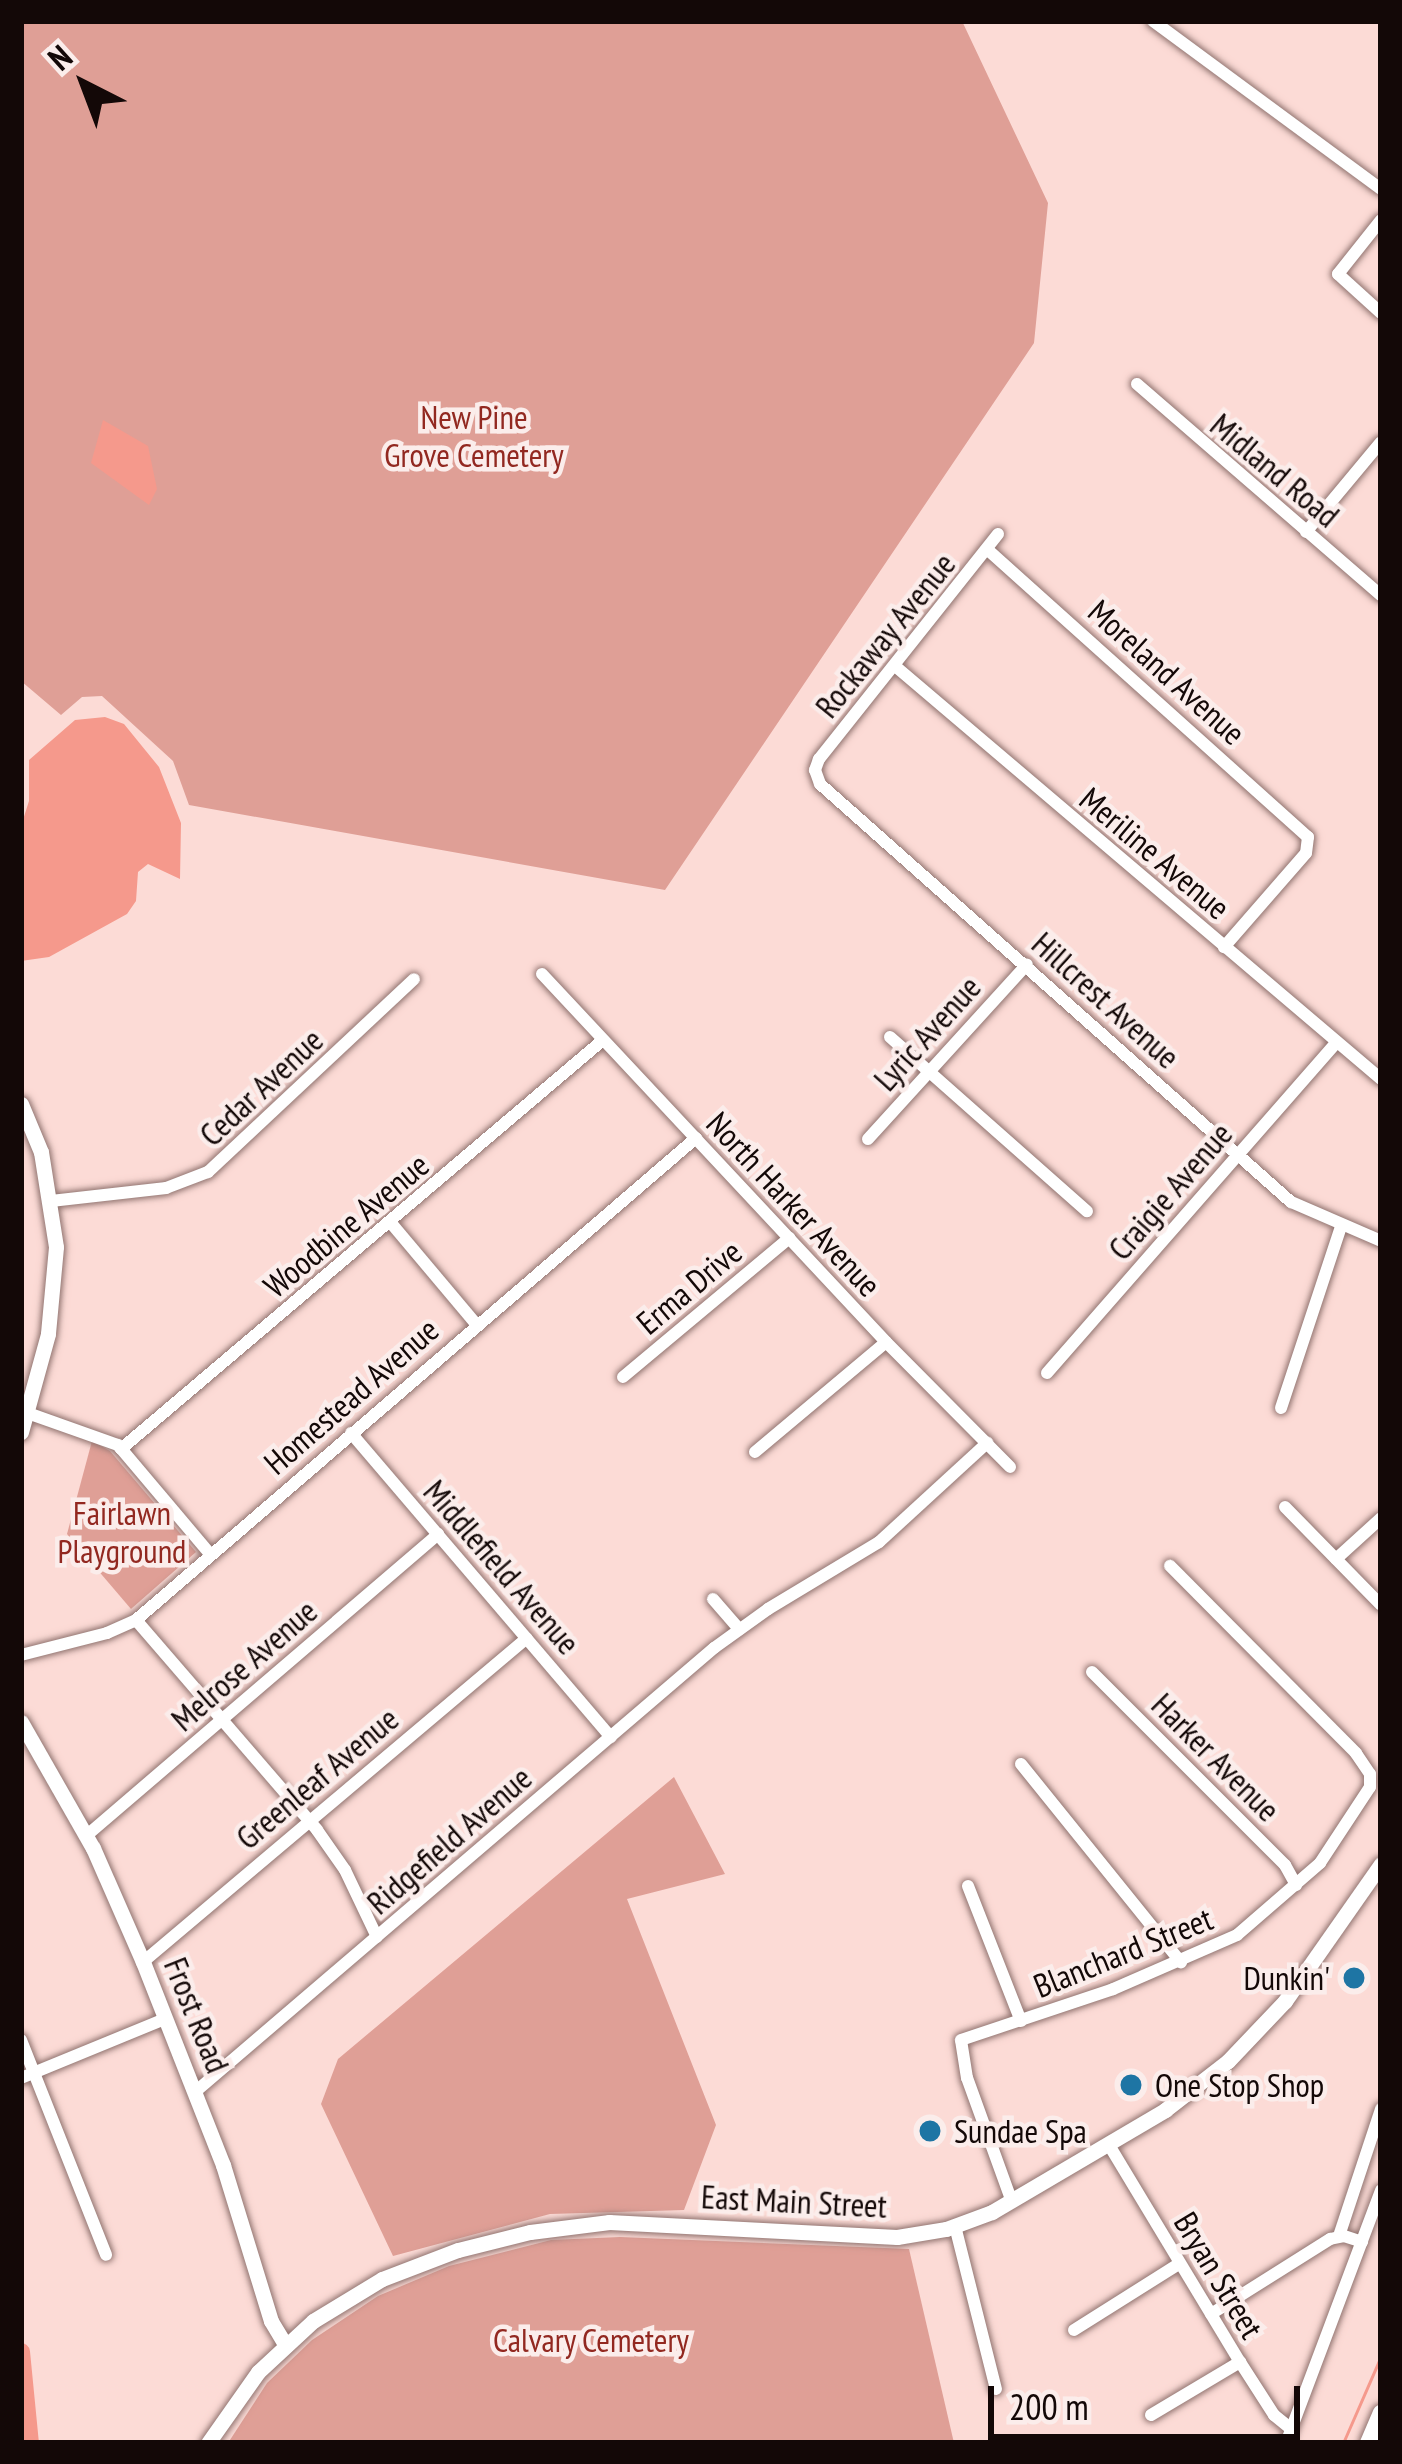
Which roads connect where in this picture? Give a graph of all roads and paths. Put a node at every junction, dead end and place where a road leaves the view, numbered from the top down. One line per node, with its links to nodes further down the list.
1 (1153, 21): 2 (street)
2 (1381, 190)
3 (1381, 220): 4 (street)
4 (1381, 313)
5 (1137, 384): 7 (street, Midland Road)
6 (1381, 442): 7 (street)
7 (1306, 532): 10 (street, Midland Road)
8 (998, 534): 9 (street, Rockaway Avenue)
9 (988, 550): 11 (street, Rockaway Avenue); 13 (street, Moreland Avenue)
10 (1381, 596)
11 (895, 666): 12 (street, Rockaway Avenue); 13 (street, Meriline Avenue)
12 (815, 770): 14 (street, Hillcrest Avenue)
13 (1224, 947): 19 (street, Meriline Avenue)
14 (1027, 964): 20 (street, Lyric Avenue); 25 (street, Hillcrest Avenue)
15 (542, 974): 18 (street, North Harker Avenue)
16 (414, 979): 26 (street, Cedar Avenue)
17 (890, 1037): 20 (street)
18 (603, 1040): 23 (street, North Harker Avenue); 28 (street, Woodbine Avenue)
19 (1334, 1045): 21 (street, Meriline Avenue); 25 (street, Craigie Avenue)
20 (929, 1070): 24 (street, Lyric Avenue); 27 (street)
21 (1381, 1079)
22 (21, 1104): 26 (main road)
23 (696, 1138): 30 (street, North Harker Avenue); 32 (street, Homestead Avenue)
24 (868, 1139)
25 (1237, 1156): 29 (street, Hillcrest Avenue); 34 (street, Craigie Avenue)
26 (51, 1201): 37 (main road)
27 (1087, 1211)
28 (391, 1223): 32 (street); 41 (street, Woodbine Avenue)
29 (1341, 1227): 31 (street, Hillcrest Avenue); 36 (street)
30 (789, 1238): 33 (street, North Harker Avenue); 35 (street, Erma Drive)
31 (1381, 1241)
32 (476, 1324): 39 (street, Homestead Avenue)
33 (886, 1342): 40 (street, North Harker Avenue); 42 (street)
34 (1047, 1373)
35 (623, 1377)
36 (1281, 1408)
37 (24, 1411): 38 (main road); 41 (street)
38 (21, 1432)
39 (352, 1433): 46 (street, Middlefield Avenue); 47 (street, Homestead Avenue)
40 (987, 1443): 43 (street, North Harker Avenue); 53 (street, Ridgefield Avenue)
41 (121, 1449): 47 (street)
42 (755, 1452)
43 (1010, 1466)
44 (1285, 1508): 48 (street)
45 (1381, 1518): 48 (street)
46 (438, 1534): 54 (street, Middlefield Avenue); 57 (street, Melrose Avenue)
47 (210, 1554): 52 (street, Homestead Avenue)
48 (1336, 1559): 51 (street)
49 (1170, 1566): 65 (street, Blanchard Street)
50 (713, 1599): 53 (street)
51 (1381, 1605)
52 (136, 1620): 55 (street, Homestead Avenue); 57 (street)
53 (739, 1629): 59 (street, Ridgefield Avenue)
54 (527, 1638): 59 (street, Middlefield Avenue); 61 (street, Greenleaf Avenue)
55 (21, 1655)
56 (1092, 1672): 65 (street, Harker Avenue)
57 (222, 1719): 61 (street); 62 (street, Melrose Avenue)
58 (21, 1721): 62 (main road, Frost Road)
59 (611, 1737): 66 (street, Ridgefield Avenue)
60 (1021, 1764): 68 (street)
61 (308, 1820): 66 (street); 67 (street, Greenleaf Avenue)
62 (86, 1836): 67 (main road, Frost Road)
63 (1378, 1874): 75 (main road, East Main Street)
64 (968, 1886): 70 (street)
65 (1296, 1886): 68 (street, Blanchard Street)
66 (377, 1937): 73 (street, Ridgefield Avenue)
67 (143, 1962): 69 (main road, Frost Road)
68 (1181, 1962): 70 (street, Blanchard Street)
69 (166, 2019): 72 (street); 73 (main road, Frost Road)
70 (1021, 2021): 77 (street, Blanchard Street)
71 (21, 2040): 72 (street)
72 (28, 2076): 81 (street)
73 (195, 2092): 85 (main road, Frost Road)
74 (1381, 2109): 79 (street)
75 (1108, 2144): 77 (main road, East Main Street); 82 (street, Bryan Street)
76 (1381, 2190): 80 (street)
77 (1012, 2202): 78 (main road, East Main Street)
78 (955, 2226): 85 (main road, East Main Street); 87 (street)
79 (1340, 2236): 80 (street); 83 (street)
80 (1362, 2242): 90 (street)
81 (106, 2255)
82 (1179, 2264): 83 (street, Bryan Street); 84 (street)
83 (1211, 2314): 86 (street, Bryan Street)
84 (1075, 2330)
85 (286, 2344): 91 (main road, East Main Street)
86 (1240, 2362): 89 (street); 90 (street, Bryan Street)
87 (996, 2389)
88 (1381, 2413): 93 (highway)
89 (1151, 2415)
90 (1291, 2428): 92 (street)
91 (208, 2443)
92 (1286, 2443)
93 (1368, 2443)

